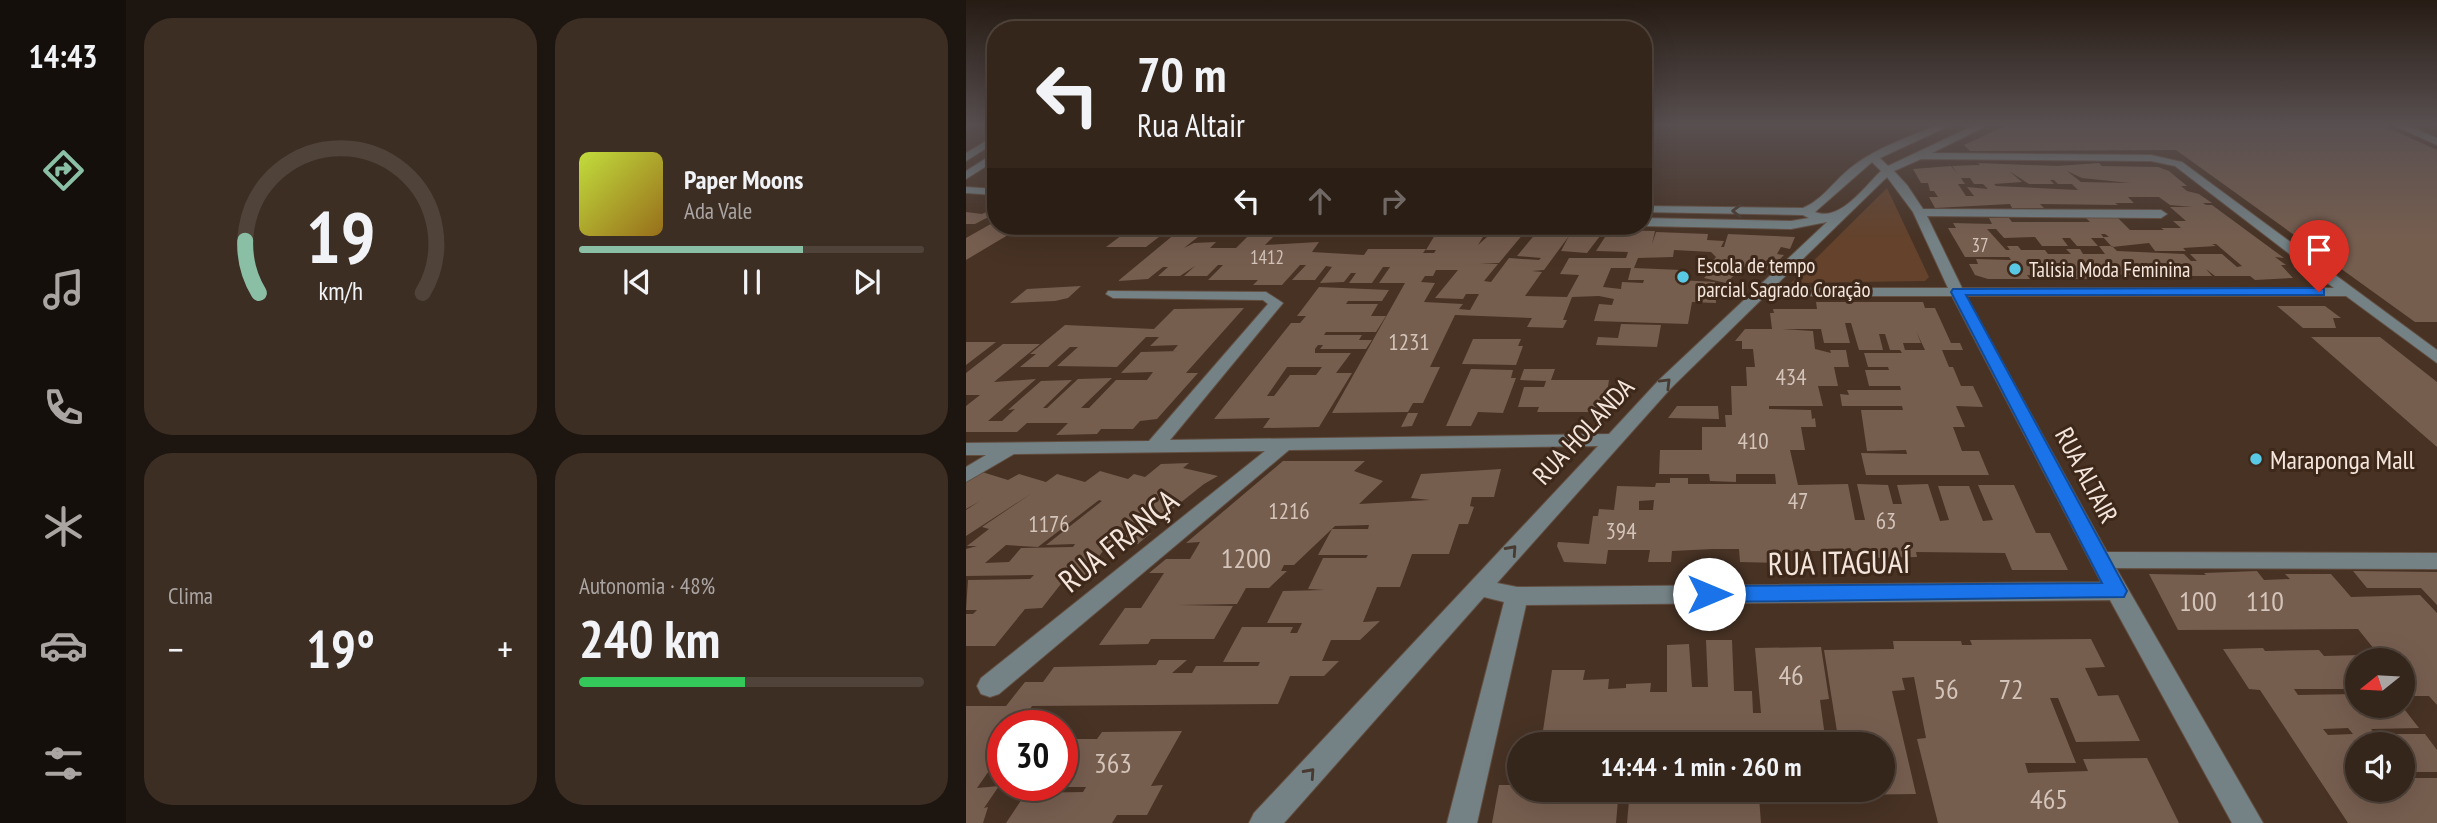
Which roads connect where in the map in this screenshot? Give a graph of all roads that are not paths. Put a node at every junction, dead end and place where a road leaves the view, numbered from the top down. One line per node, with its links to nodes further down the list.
1 (984, 163): 4 (street)
2 (2176, 163): 17 (street)
3 (1881, 164): 10 (street, RUA HOLANDA); 11 (street, RUA ALTAIR); 13 (street, RUA HOLANDA)
4 (966, 176)
5 (966, 190): 6 (street)
6 (987, 191)
7 (966, 201): 8 (street)
8 (987, 202)
9 (1652, 209): 10 (street, one-way to 9)
10 (1805, 212): 13 (street)
11 (1919, 212): 12 (street); 16 (street, RUA ALTAIR)
12 (2161, 214)
13 (1831, 221): 14 (street); 15 (street, RUA HOLANDA)
14 (1652, 222)
15 (1765, 292): 16 (street); 20 (street, RUA HOLANDA, one-way to 15)
16 (1957, 292): 17 (street); 26 (street, RUA ALTAIR)
17 (2346, 292): 19 (street)
18 (1113, 295): 22 (street)
19 (2437, 358)
20 (1612, 440): 21 (street, RUA FRANÇA); 28 (street, RUA HOLANDA, one-way to 20)
21 (1286, 443): 22 (street, RUA FRANÇA); 31 (street, RUA FRANÇA)
22 (1154, 447): 24 (street, RUA FRANÇA)
23 (966, 449): 24 (street, RUA FRANÇA)
24 (1009, 449): 25 (street)
25 (966, 476)
26 (2102, 560): 27 (street); 29 (street, RUA ALTAIR)
27 (2437, 561)
28 (1478, 587): 30 (street, RUA ITAGUAÍ); 32 (street, RUA HOLANDA, one-way to 28)
29 (2117, 591): 30 (street, RUA ITAGUAÍ); 34 (street, RUA ALTAIR)
30 (1517, 596): 33 (street)
31 (990, 687)
32 (1264, 823)
33 (1462, 823)
34 (2248, 823)

